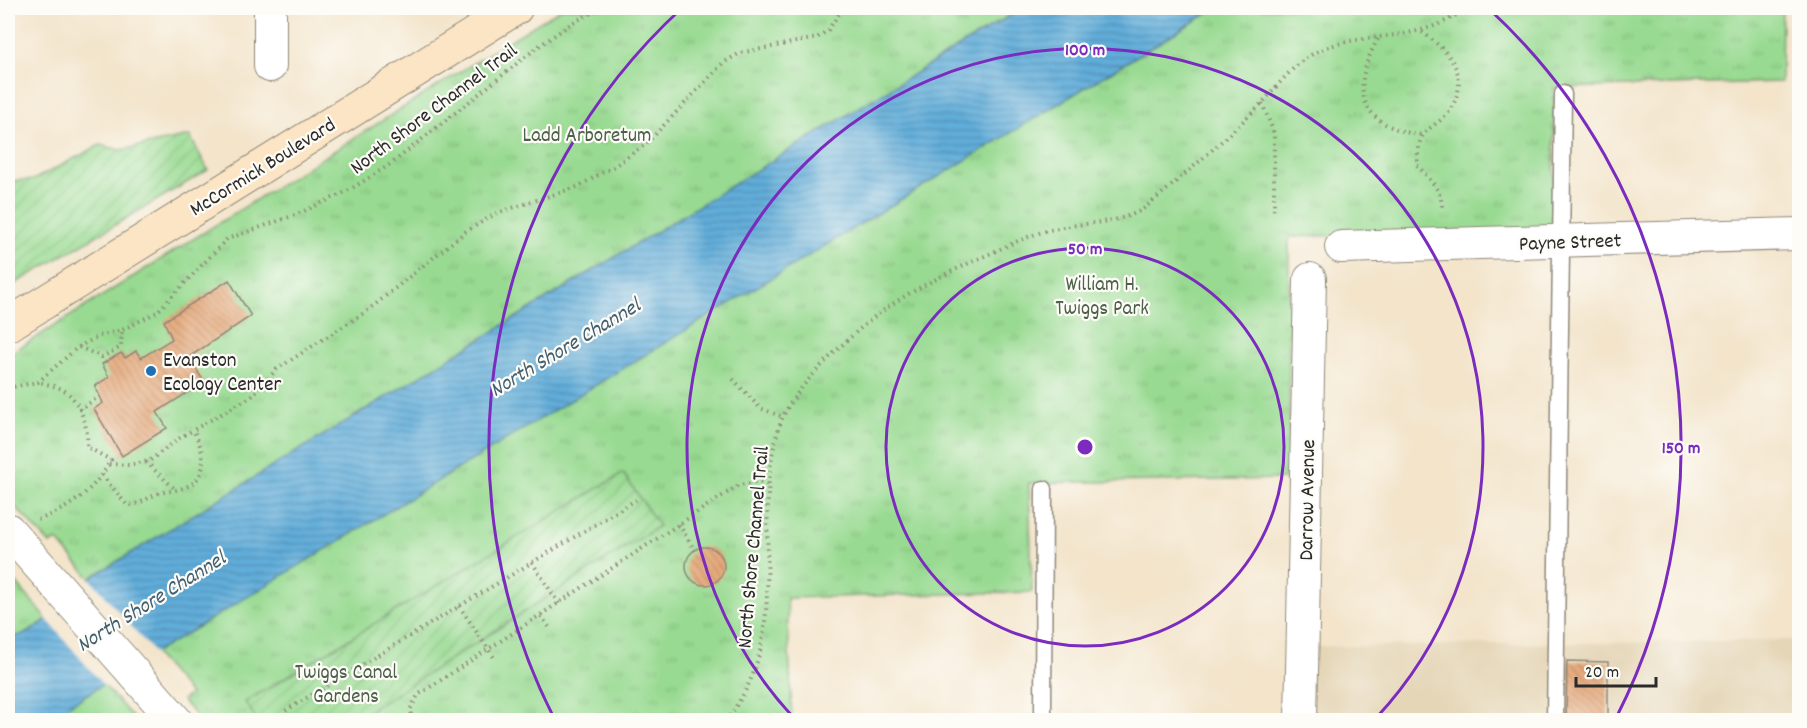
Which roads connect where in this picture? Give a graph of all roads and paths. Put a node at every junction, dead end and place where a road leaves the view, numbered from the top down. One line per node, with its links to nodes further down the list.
1 (270, 8): 8 (street)
2 (516, 8): 18 (main road, McCormick Boulevard)
3 (602, 8): 19 (path, North Shore Channel Trail)
4 (843, 8): 27 (path)
5 (1466, 8): 6 (path, North Shore Channel Trail)
6 (1422, 31): 7 (path, North Shore Channel Trail); 11 (path)
7 (1379, 39): 10 (path, North Shore Channel Trail); 11 (path)
8 (270, 66)
9 (1563, 94): 15 (lane)
10 (1262, 103): 13 (path); 26 (path, North Shore Channel Trail)
11 (1422, 135): 12 (path)
12 (1442, 208)
13 (1274, 212)
14 (1800, 234): 15 (street, Payne Street)
15 (1561, 241): 16 (street, Payne Street); 53 (lane)
16 (1341, 247)
17 (1310, 279): 52 (street, Darrow Avenue)
18 (8, 325)
19 (122, 330): 20 (path, North Shore Channel Trail); 20 (path)
20 (78, 346): 22 (path, North Shore Channel Trail)
21 (733, 379): 26 (path)
22 (38, 382): 23 (path); 25 (path)
23 (8, 388)
24 (100, 396): 25 (path)
25 (79, 410): 29 (path)
26 (783, 417): 31 (path, North Shore Channel Trail)
27 (193, 430): 28 (path); 33 (path)
28 (146, 462): 29 (path); 33 (path)
29 (109, 464): 30 (path)
30 (102, 476): 33 (path); 36 (path)
31 (770, 485): 35 (path); 50 (path, North Shore Channel Trail)
32 (1044, 489): 51 (lane)
33 (175, 490)
34 (636, 500): 38 (path)
35 (679, 524): 37 (path); 39 (path)
36 (21, 526): 45 (street)
37 (695, 551)
38 (532, 562): 39 (path); 40 (path)
39 (560, 604): 41 (path)
40 (459, 606): 43 (path); 46 (path)
41 (541, 616): 42 (path); 43 (path)
42 (549, 627)
43 (487, 651): 44 (path); 47 (path)
44 (495, 659)
45 (170, 716)
46 (292, 720)
47 (413, 720)
48 (427, 720): 49 (path)
49 (444, 720)
50 (728, 720)
51 (1042, 720)
52 (1301, 720)
53 (1555, 720)

